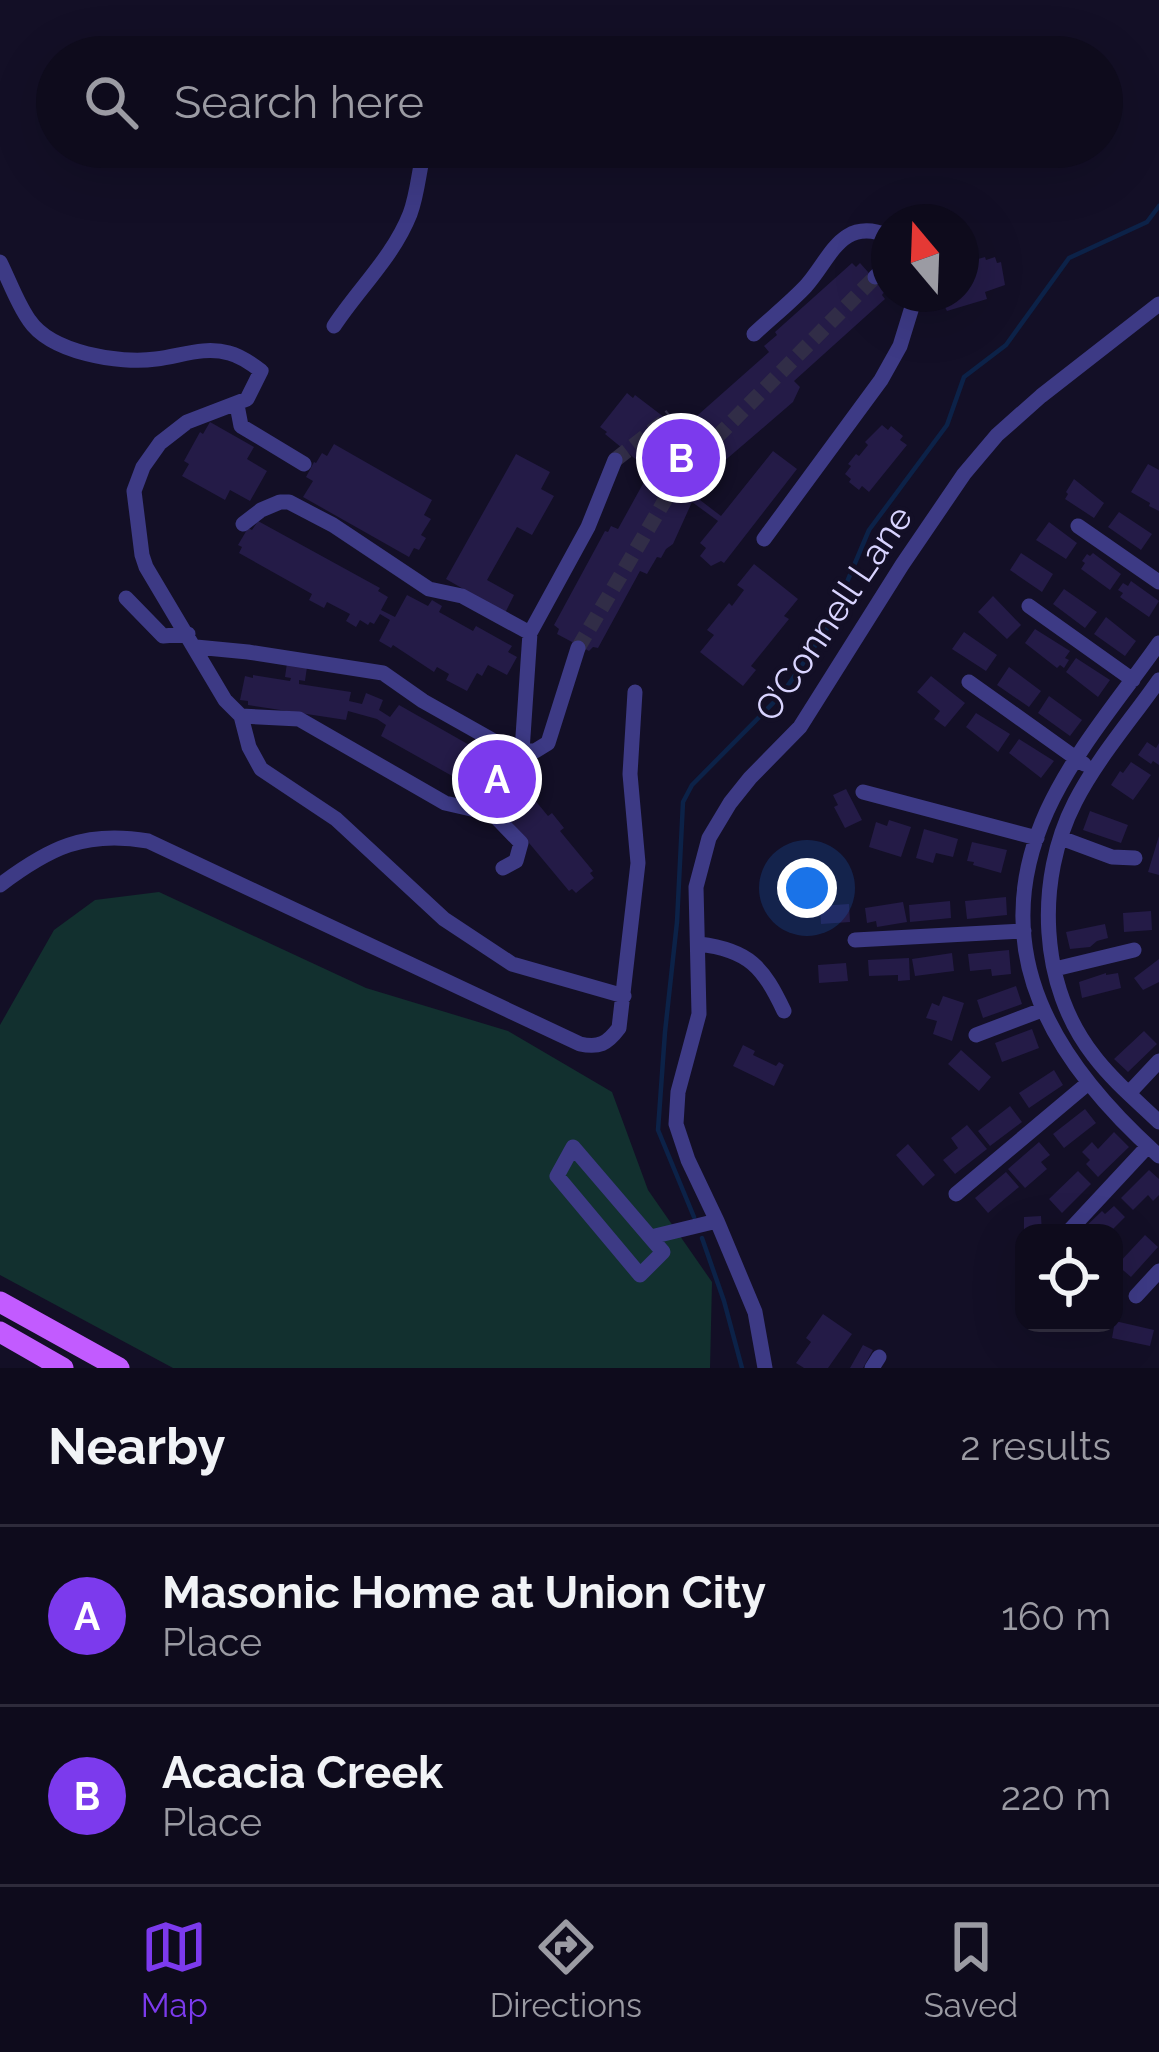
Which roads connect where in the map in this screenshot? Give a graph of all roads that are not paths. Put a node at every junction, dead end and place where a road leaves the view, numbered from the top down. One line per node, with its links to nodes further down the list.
1 (421, 168): 6 (street)
2 (871, 231): 7 (street)
3 (0, 262): 8 (street)
4 (1159, 304): 39 (street, O’Connell Lane)
5 (910, 312): 13 (street)
6 (334, 326)
7 (754, 334)
8 (237, 405): 10 (street); 18 (street)
9 (615, 460): 17 (street)
10 (304, 464)
11 (243, 524): 17 (street)
12 (1078, 526): 14 (street)
13 (764, 539)
14 (1159, 582)
15 (126, 598): 18 (street)
16 (1028, 606): 21 (street)
17 (530, 633): 26 (street)
18 (192, 641): 25 (street); 26 (street)
19 (1159, 643): 21 (street)
20 (578, 648): 26 (street)
21 (1133, 680): 27 (street)
22 (1159, 680): 28 (street)
23 (969, 682): 27 (street)
24 (635, 692): 42 (street)
25 (241, 716): 33 (street); 42 (street)
26 (522, 751)
27 (1077, 759): 28 (street); 30 (street)
28 (1094, 771): 31 (street)
29 (862, 792): 30 (street)
30 (1036, 838): 35 (street)
31 (1061, 838): 32 (street); 36 (street)
32 (1135, 858)
33 (503, 868)
34 (0, 885): 42 (street)
35 (1026, 899): 36 (street); 37 (street)
36 (1047, 899): 41 (street)
37 (1024, 931): 38 (street); 43 (street)
38 (855, 940)
39 (699, 944): 44 (street); 53 (street, O’Connell Lane)
40 (1134, 950): 41 (street)
41 (1055, 969): 48 (street)
42 (624, 996)
43 (1042, 1010): 45 (street); 47 (street)
44 (784, 1011)
45 (976, 1035)
46 (1159, 1061): 48 (street)
47 (1087, 1084): 50 (street); 51 (street)
48 (1129, 1094): 49 (street)
49 (1159, 1122)
50 (1153, 1151): 52 (street)
51 (956, 1194)
52 (1076, 1224)
53 (720, 1228): 54 (street); 61 (street, O’Connell Lane)
54 (651, 1237): 54 (street)
55 (1159, 1271): 56 (street)
56 (1136, 1296)
57 (0, 1301): 60 (main road)
58 (0, 1333): 59 (main road)
59 (63, 1368)
60 (119, 1368)
61 (764, 1368)

